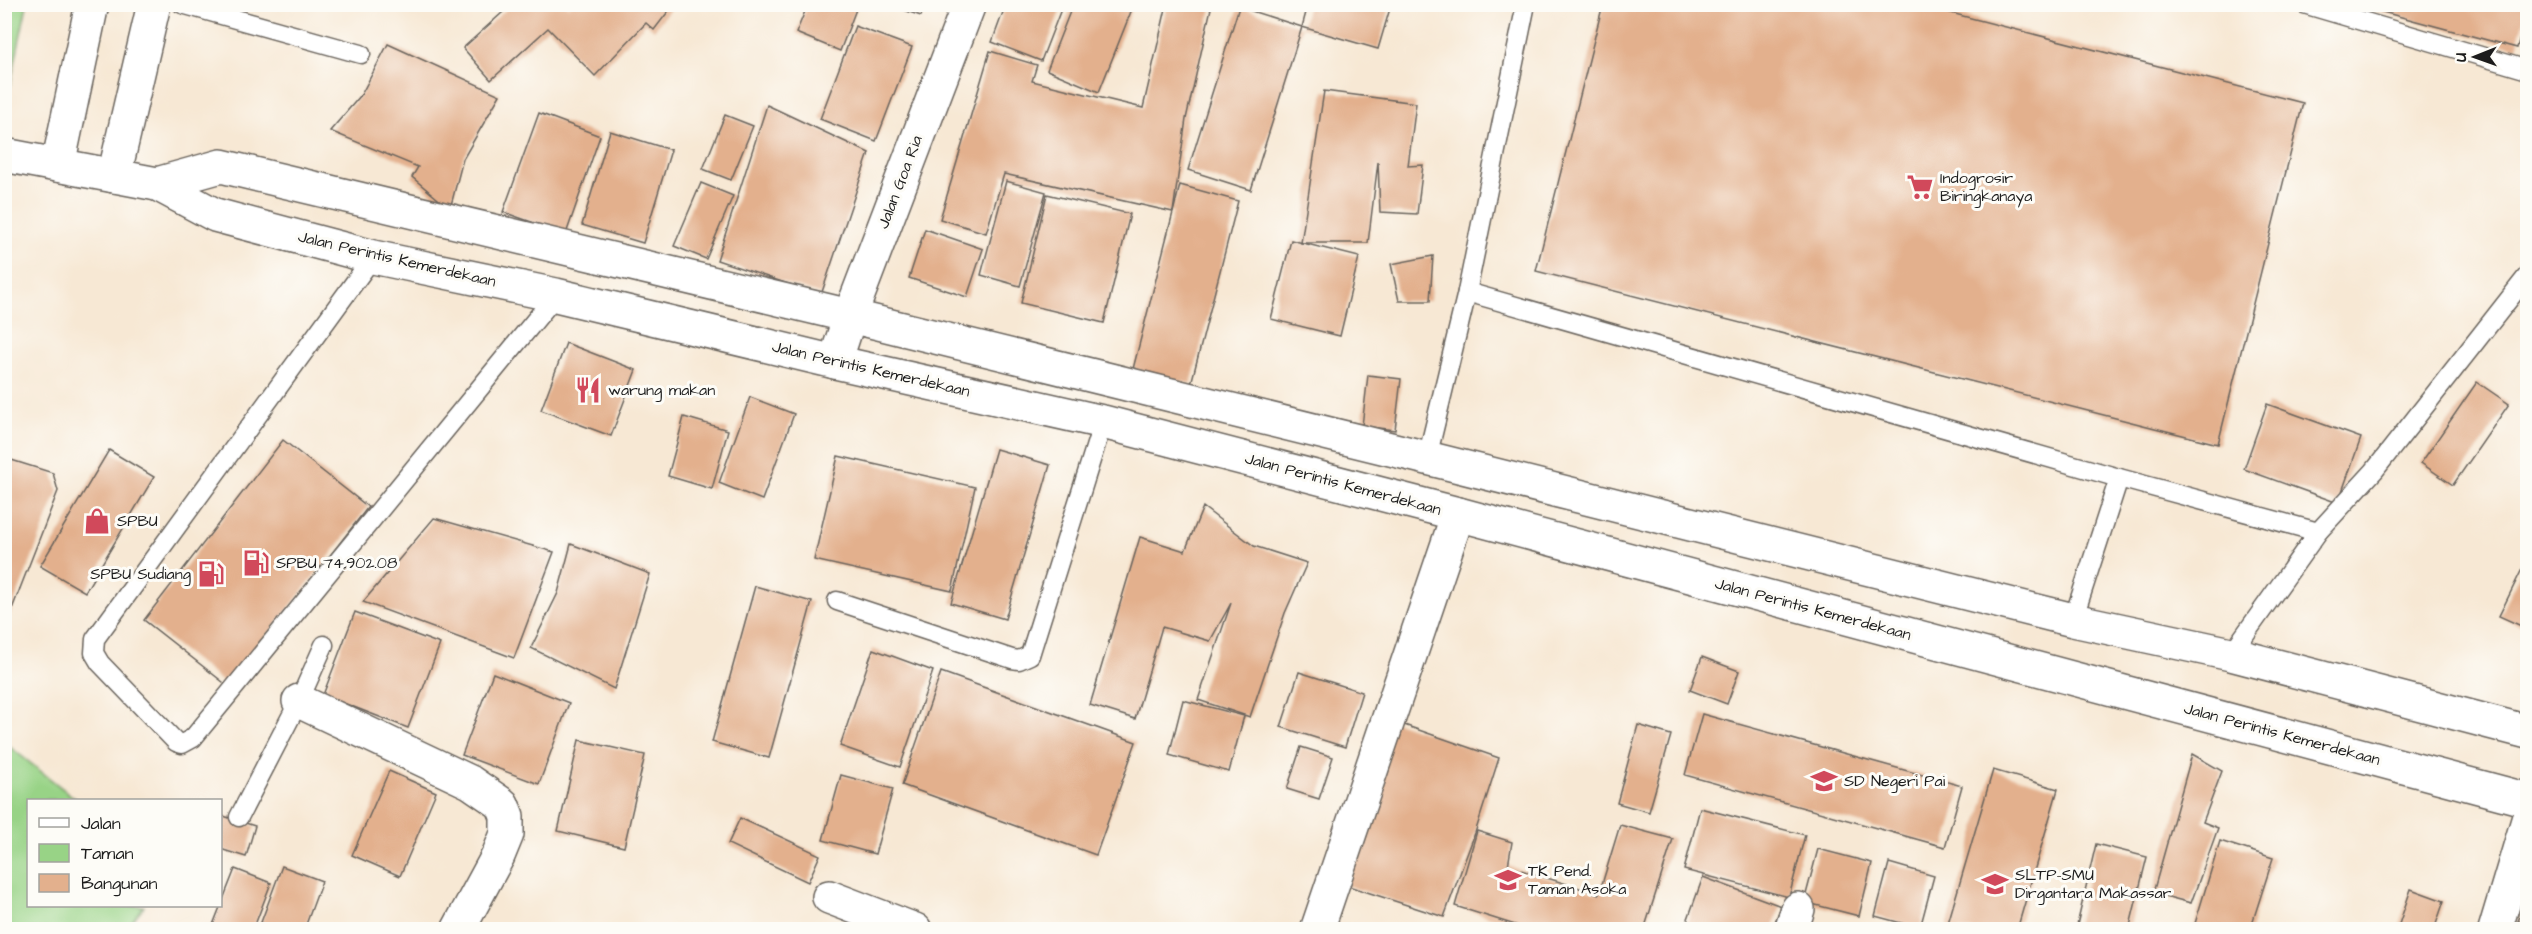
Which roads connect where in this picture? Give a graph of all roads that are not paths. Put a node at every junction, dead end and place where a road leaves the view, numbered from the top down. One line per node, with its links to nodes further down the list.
1 (92, 4): 10 (main road)
2 (154, 4): 11 (main road)
3 (182, 4): 7 (lane)
4 (969, 4): 17 (main road, Jalan Goa Ria)
5 (1526, 4): 15 (lane)
6 (2304, 4): 8 (lane)
7 (361, 54)
8 (2528, 70)
9 (4, 155): 10 (main road, Jalan Perintis Kemerdekaan)
10 (58, 165): 11 (main road, Jalan Perintis Kemerdekaan)
11 (114, 176): 12 (main road, Jalan Perintis Kemerdekaan)
12 (157, 183): 13 (main road, Jalan Perintis Kemerdekaan); 17 (main road, Jalan Perintis Kemerdekaan)
13 (373, 257): 16 (main road, Jalan Perintis Kemerdekaan); 16 (lane)
14 (2528, 274): 23 (lane)
15 (1467, 292): 20 (lane); 21 (lane)
16 (556, 295): 18 (main road, Jalan Perintis Kemerdekaan)
17 (850, 316): 18 (main road, Jalan Goa Ria); 20 (main road, Jalan Perintis Kemerdekaan)
18 (836, 362): 19 (main road, Jalan Perintis Kemerdekaan)
19 (1103, 422): 22 (main road, Jalan Perintis Kemerdekaan); 24 (lane)
20 (1428, 458): 25 (main road, Jalan Perintis Kemerdekaan)
21 (2119, 478): 23 (lane); 25 (lane)
22 (1458, 514): 30 (main road, Jalan Perintis Kemerdekaan); 36 (main road)
23 (2318, 532): 27 (lane)
24 (837, 601)
25 (2073, 620): 27 (main road, Jalan Perintis Kemerdekaan)
26 (324, 645): 28 (lane)
27 (2231, 654): 29 (main road, Jalan Perintis Kemerdekaan)
28 (299, 701): 31 (lane); 34 (main road)
29 (2528, 732)
30 (2528, 800)
31 (239, 817)
32 (2528, 820): 37 (main road)
33 (829, 897): 35 (main road)
34 (458, 930)
35 (915, 930)
36 (1317, 930)
37 (2495, 930)

